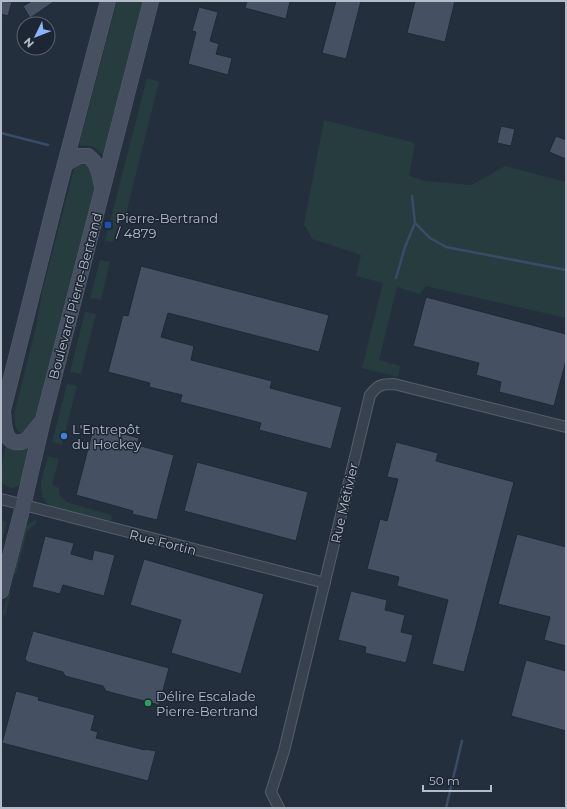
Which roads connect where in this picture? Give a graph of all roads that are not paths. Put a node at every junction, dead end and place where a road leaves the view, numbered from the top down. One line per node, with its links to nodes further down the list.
1 (108, 1): 3 (main road)
2 (151, 1): 4 (main road, Boulevard Pierre-Bertrand)
3 (65, 164): 4 (main road); 5 (main road)
4 (102, 190): 6 (main road, Boulevard Pierre-Bertrand)
5 (2, 414): 6 (main road)
6 (43, 420): 9 (main road, Boulevard Pierre-Bertrand)
7 (566, 427): 10 (street, Rue Métivier)
8 (1, 499): 9 (street, Rue Fortin)
9 (23, 506): 10 (street, Rue Fortin); 11 (main road, Boulevard Pierre-Bertrand)
10 (325, 583): 12 (street, Rue Métivier)
11 (1, 590)
12 (279, 808)

